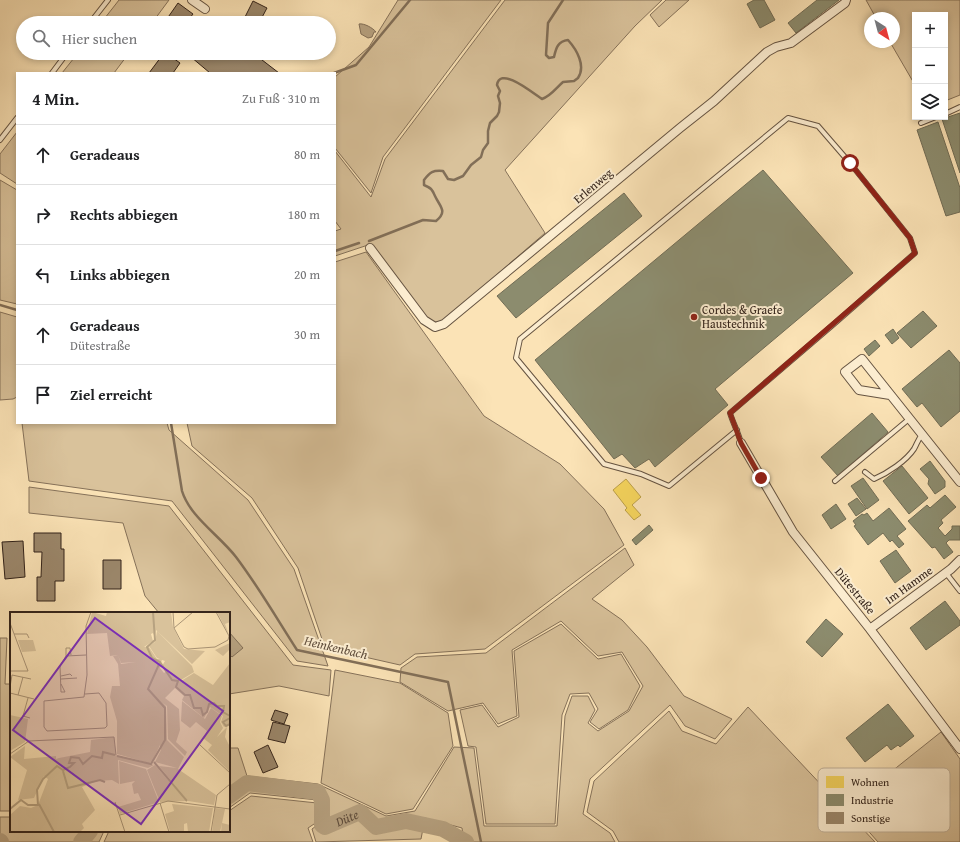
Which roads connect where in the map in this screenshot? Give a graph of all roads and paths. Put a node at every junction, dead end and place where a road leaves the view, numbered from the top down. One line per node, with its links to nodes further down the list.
1 (108, 0): 5 (lane)
2 (192, 0): 4 (street)
3 (846, 0): 14 (street, Erlenweg)
4 (205, 8)
5 (95, 16)
6 (62, 60): 7 (lane)
7 (53, 72)
8 (960, 107): 9 (lane)
9 (948, 113)
10 (16, 119): 13 (lane)
11 (928, 120): 12 (lane)
12 (921, 123)
13 (0, 140)
14 (370, 248)
15 (890, 395): 15 (street); 16 (street)
16 (909, 419): 18 (street); 21 (lane)
17 (737, 430): 17 (lane); 19 (lane)
18 (922, 435): 20 (lane); 22 (street)
19 (741, 443): 26 (street, Dütestraße)
20 (865, 472)
21 (835, 481)
22 (960, 482)
23 (960, 560): 24 (street, Im Hamme)
24 (946, 573): 25 (lane); 26 (street, Im Hamme)
25 (960, 591)
26 (870, 629): 27 (street, Dütestraße)
27 (960, 749)

